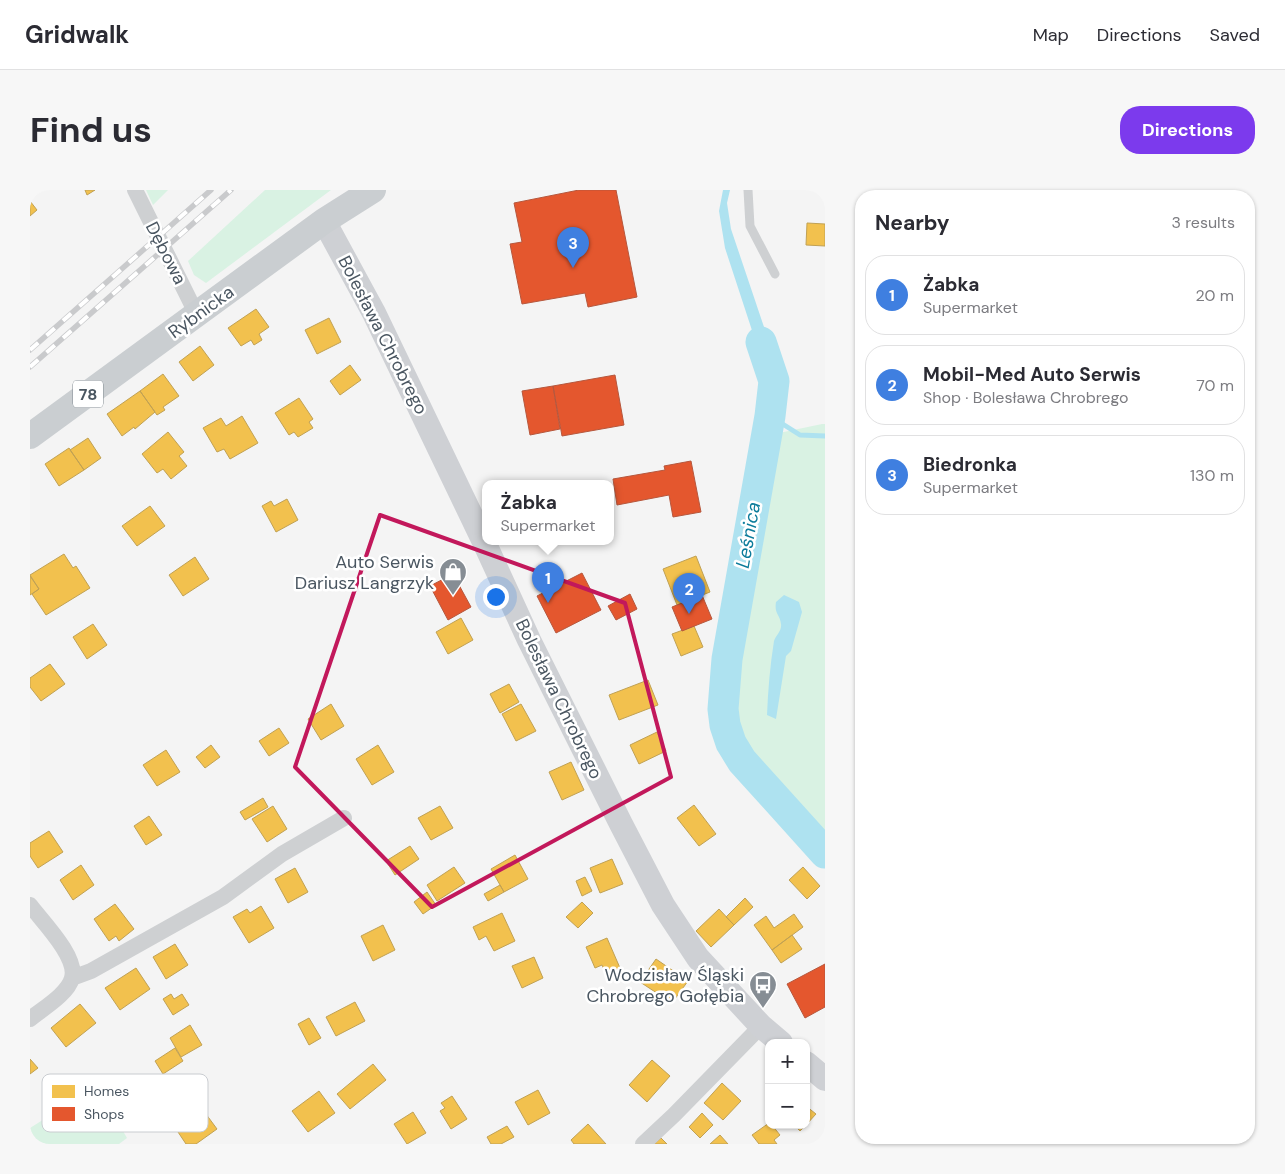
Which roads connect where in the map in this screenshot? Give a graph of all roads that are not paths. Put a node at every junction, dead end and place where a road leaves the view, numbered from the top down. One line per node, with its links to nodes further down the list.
1 (135, 190): 6 (street, Dębowa)
2 (373, 190): 4 (main road, Rybnicka / 78)
3 (748, 190): 5 (lane)
4 (324, 221): 6 (main road, Rybnicka / 78); 8 (street, Bolesława Chrobrego)
5 (775, 274)
6 (197, 315): 7 (main road, Rybnicka / 78)
7 (30, 436)
8 (482, 538)
9 (485, 545): 14 (street, Bolesława Chrobrego)
10 (344, 818): 12 (street)
11 (30, 905): 12 (street)
12 (72, 978): 13 (street)
13 (30, 1019)
14 (761, 1026): 15 (street, Bolesława Chrobrego); 18 (street)
15 (776, 1039)
16 (810, 1067): 17 (street)
17 (825, 1079)
18 (643, 1144)

